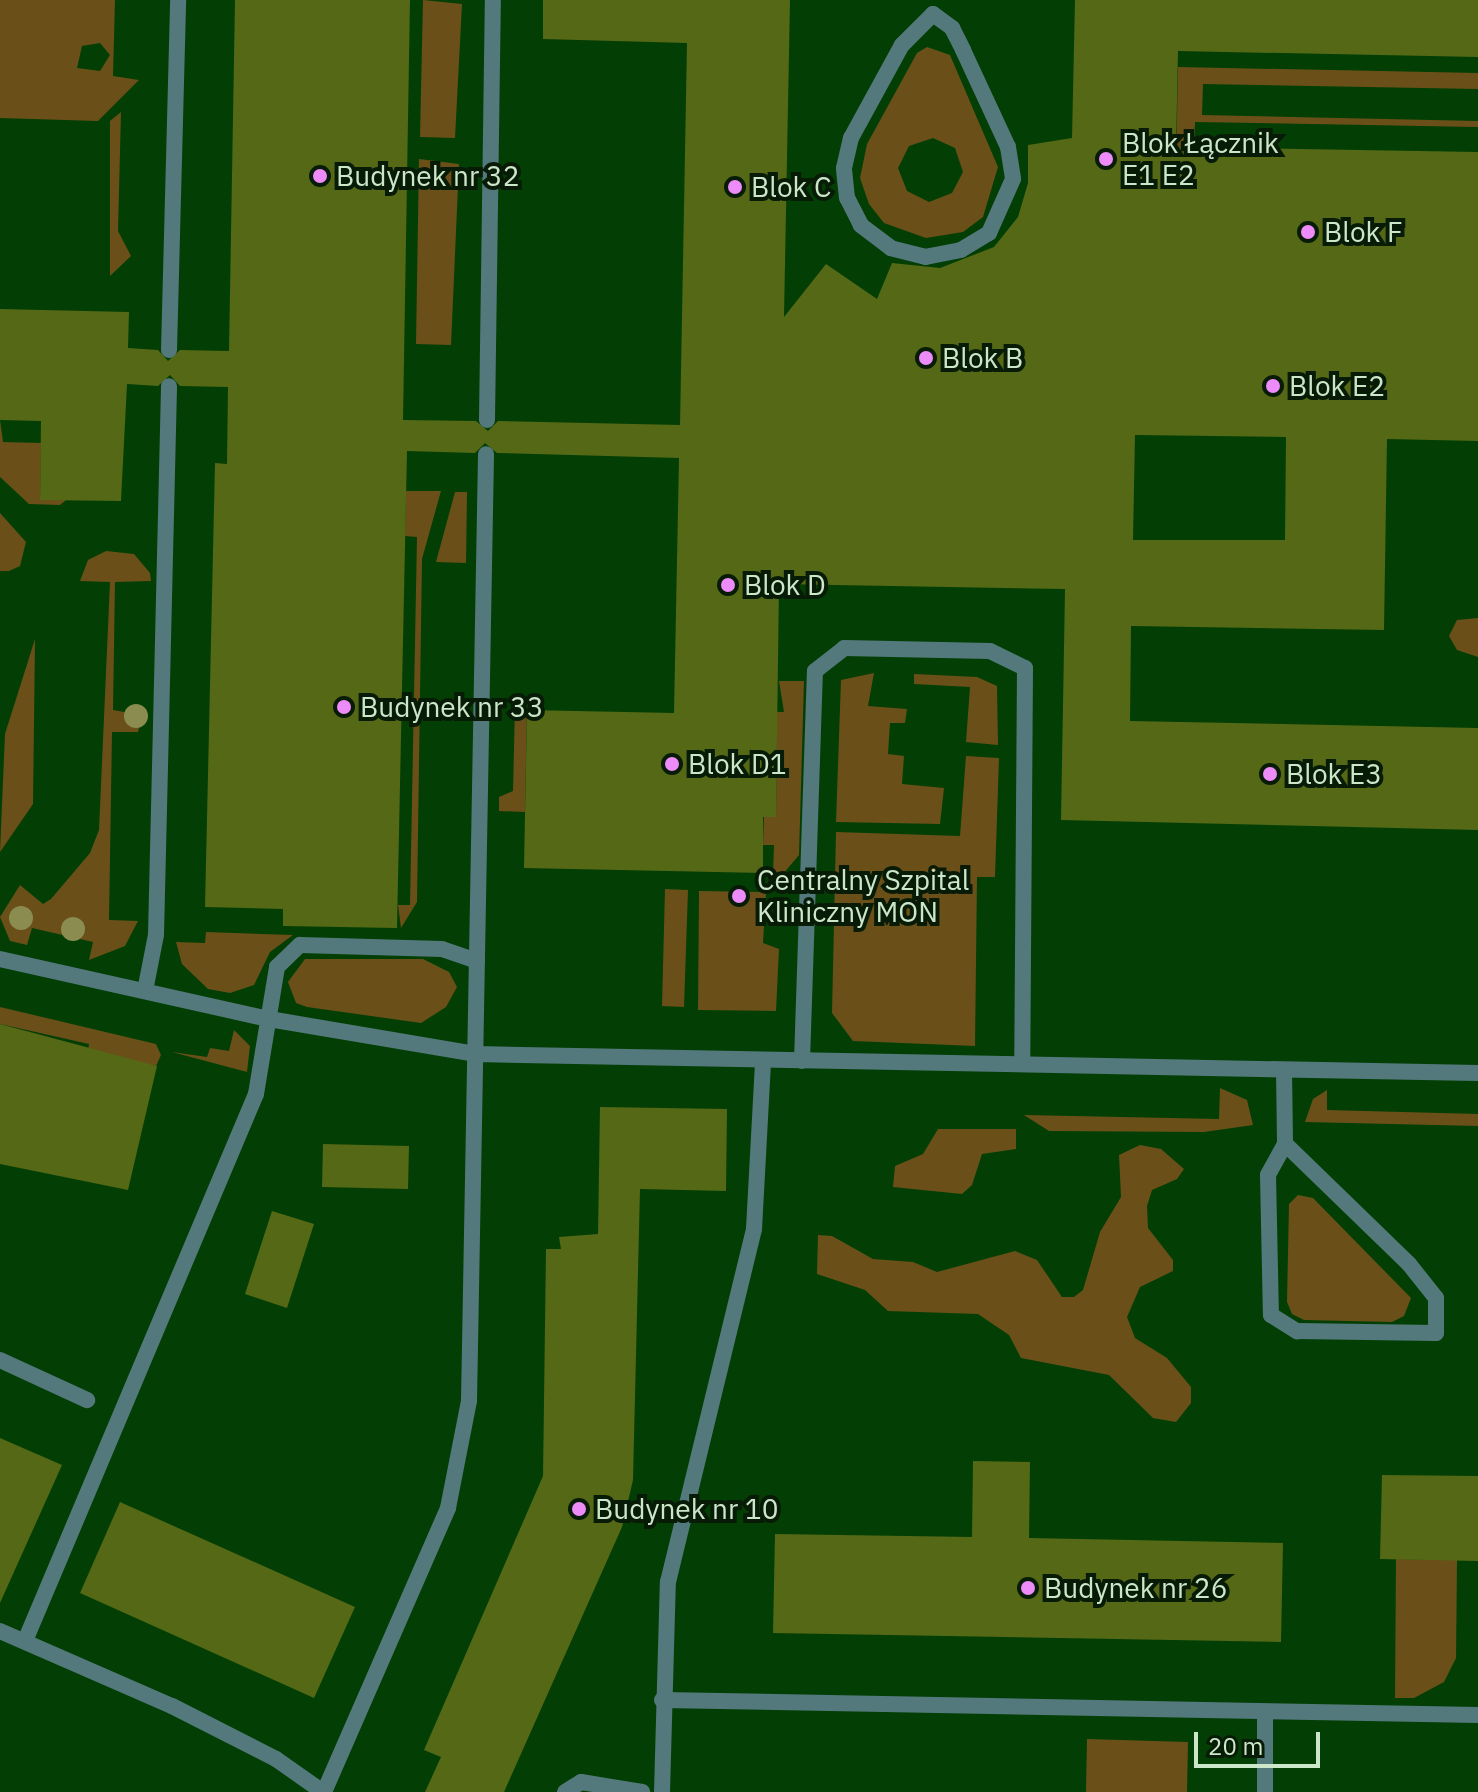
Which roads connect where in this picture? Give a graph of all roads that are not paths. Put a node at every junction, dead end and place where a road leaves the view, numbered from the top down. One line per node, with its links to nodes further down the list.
1 (178, 0): 4 (lane)
2 (493, 0): 6 (lane)
3 (1013, 179): 3 (lane)
4 (169, 350)
5 (169, 386): 10 (lane)
6 (487, 420)
7 (486, 454): 9 (lane)
8 (0, 959): 10 (lane)
9 (477, 961): 11 (lane); 12 (lane)
10 (145, 991): 11 (lane)
11 (269, 1019): 12 (lane); 22 (lane)
12 (475, 1054): 13 (lane); 26 (lane)
13 (763, 1061): 14 (lane); 23 (lane)
14 (802, 1061): 15 (lane); 15 (lane)
15 (1022, 1064): 16 (lane)
16 (1284, 1070): 17 (lane); 18 (lane)
17 (1478, 1073)
18 (1285, 1144): 18 (lane)
19 (0, 1360): 20 (lane)
20 (87, 1400)
21 (0, 1631): 22 (lane)
22 (25, 1641): 26 (lane)
23 (662, 1700): 24 (lane); 29 (lane)
24 (1265, 1712): 25 (lane); 30 (lane)
25 (1478, 1715)
26 (324, 1792)
27 (565, 1792): 28 (lane)
28 (642, 1792)
29 (662, 1792)
30 (1265, 1792)

